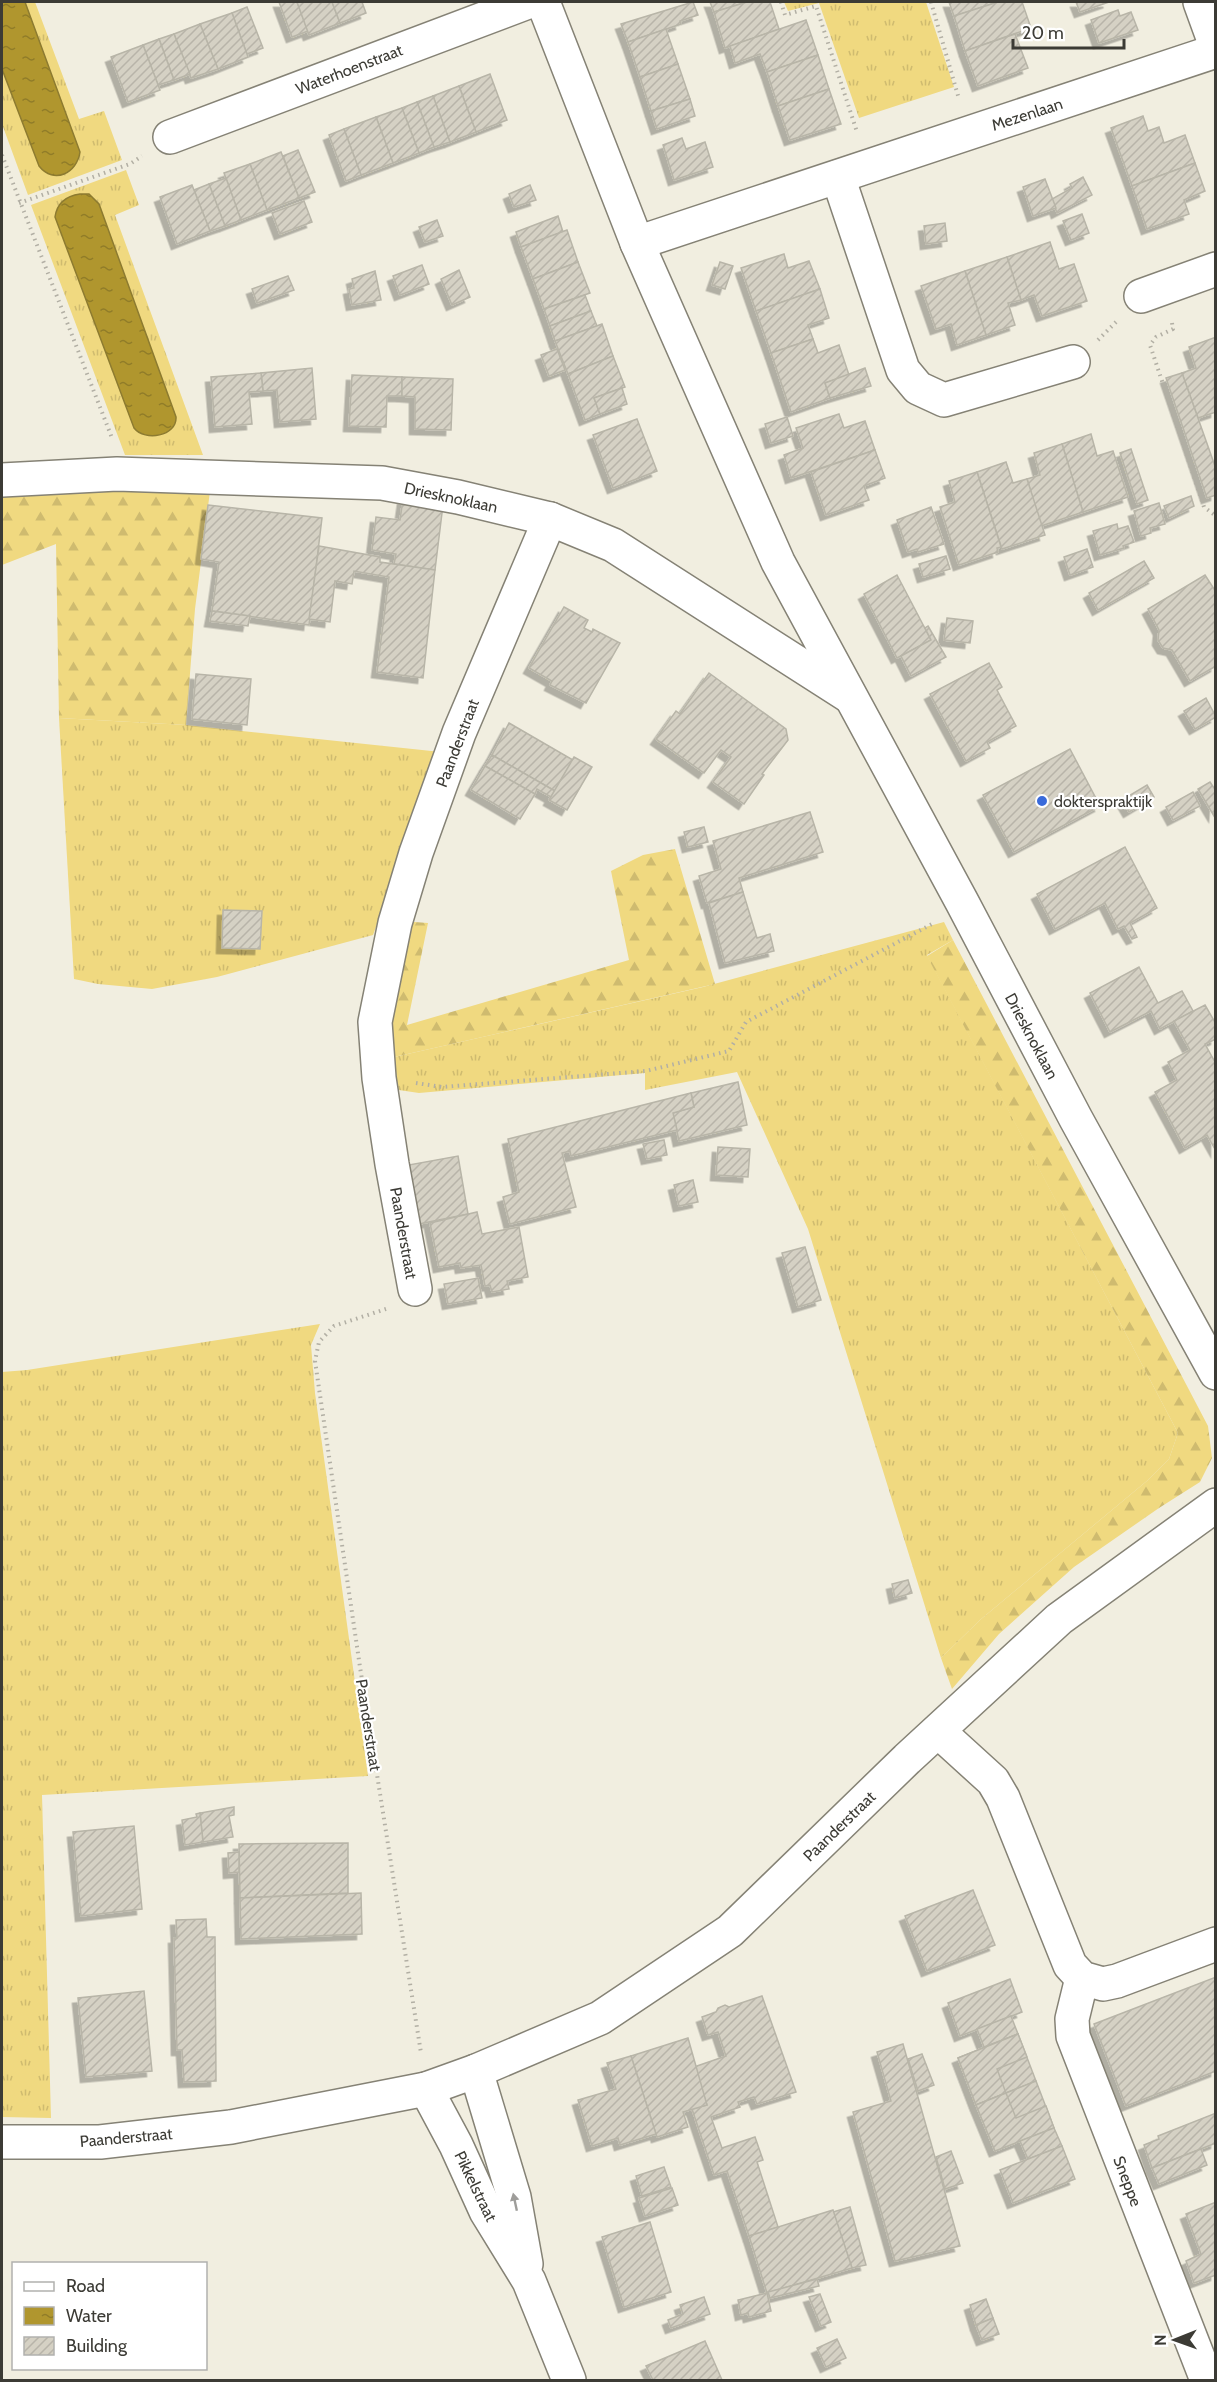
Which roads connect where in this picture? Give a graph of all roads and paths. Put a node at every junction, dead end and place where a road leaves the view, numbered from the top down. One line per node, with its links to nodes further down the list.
1 (528, 2): 9 (street, Waterhoenstraat)
2 (543, 2): 14 (street, Driesknoklaan)
3 (781, 2): 11 (path)
4 (931, 2): 8 (path)
5 (1200, 2): 6 (street)
6 (1215, 46)
7 (1215, 51): 8 (street, Mezenlaan)
8 (969, 133): 11 (street, Mezenlaan)
9 (170, 137): 13 (path)
10 (2, 155): 13 (path)
11 (869, 166): 12 (street, Mezenlaan)
12 (838, 177): 14 (street, Mezenlaan); 17 (street)
13 (19, 203): 18 (path)
14 (637, 243): 22 (street, Driesknoklaan)
15 (1215, 269): 16 (street)
16 (1151, 292): 17 (path); 20 (path)
17 (1073, 362)
18 (117, 474): 19 (street, Driesknoklaan); 21 (street, Driesknoklaan)
19 (2, 480)
20 (1215, 516)
21 (550, 519): 22 (street, Driesknoklaan); 24 (street, Paanderstraat)
22 (850, 697): 23 (street, Driesknoklaan)
23 (962, 902): 24 (path); 26 (street, Driesknoklaan)
24 (379, 1078): 25 (street, Paanderstraat)
25 (415, 1289): 32 (path, Paanderstraat)
26 (1215, 1373)
27 (1215, 1504): 28 (street, Paanderstraat)
28 (938, 1731): 30 (street); 31 (street, Paanderstraat)
29 (1215, 1944): 30 (street)
30 (1082, 1978): 36 (street, Sneppe)
31 (476, 2071): 32 (street, Paanderstraat); 34 (street, Pikkelstraat, one-way to 31)
32 (426, 2089): 33 (street, Paanderstraat); 34 (street, Pikkelstraat)
33 (2, 2142)
34 (529, 2281): 35 (street, Pikkelstraat)
35 (569, 2380)
36 (1207, 2380)

